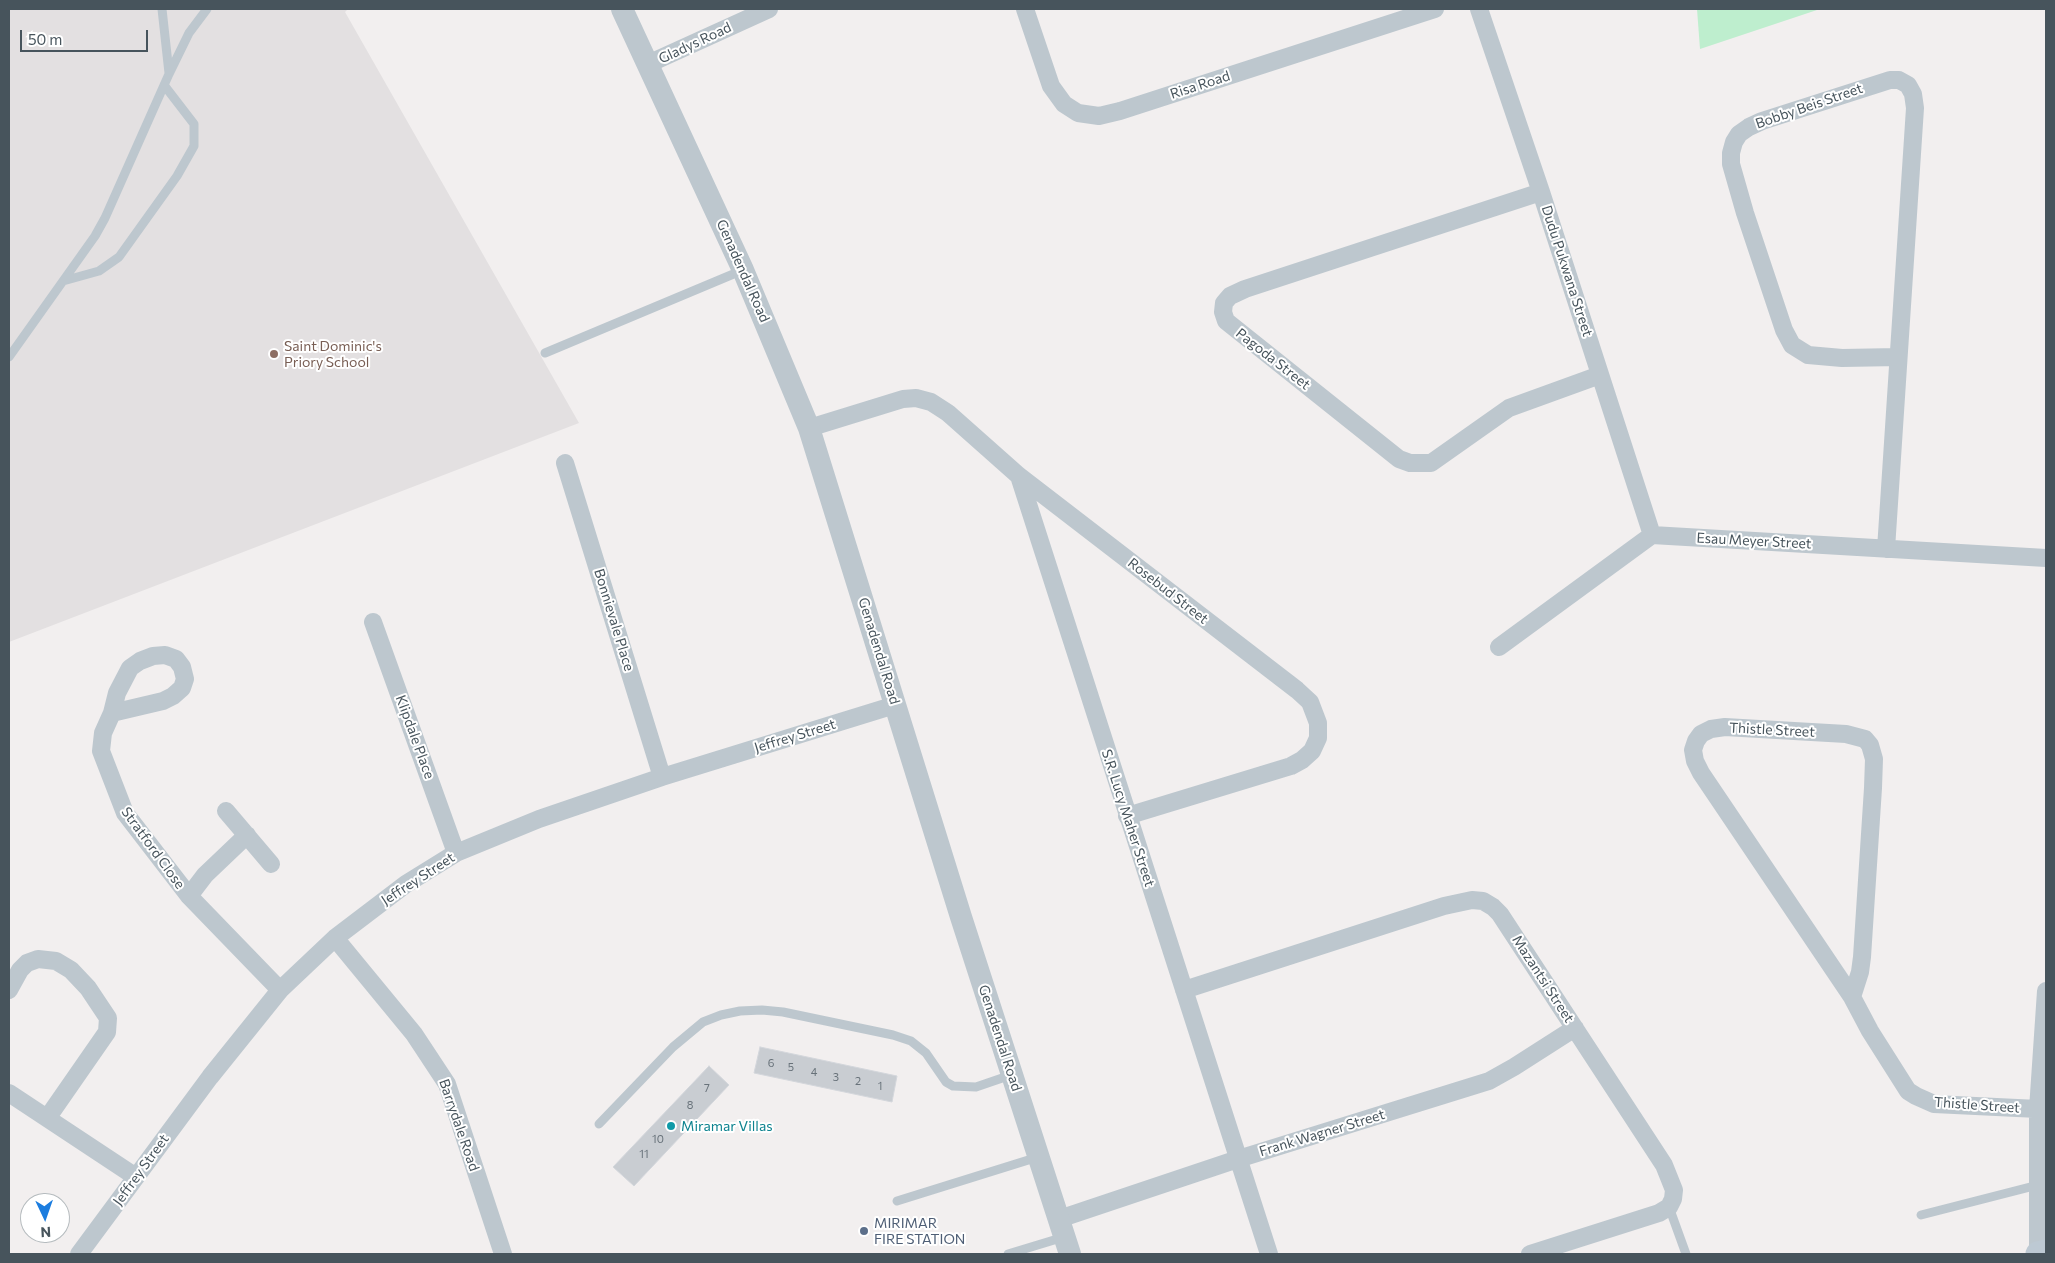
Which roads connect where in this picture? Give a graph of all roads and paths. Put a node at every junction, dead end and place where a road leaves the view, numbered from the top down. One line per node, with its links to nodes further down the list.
1 (162, 9): 9 (lane)
2 (207, 9): 9 (lane)
3 (622, 9): 8 (street, Genadendal Road)
4 (769, 9): 8 (street, Gladys Road)
5 (1025, 9): 6 (street, Risa Road)
6 (1435, 9)
7 (1479, 9): 11 (street, Dudu Pukwana Street)
8 (648, 64): 12 (street, Genadendal Road)
9 (169, 74): 10 (lane)
10 (164, 85): 13 (lane); 13 (lane)
11 (1541, 192): 17 (street, Dudu Pukwana Street); 17 (street, Pagoda Street)
12 (743, 270): 14 (lane); 18 (street, Genadendal Road)
13 (63, 281): 15 (lane)
14 (545, 354)
15 (9, 357)
16 (1898, 357): 16 (street, Bobby Beis Street); 22 (street, Bobby Beis Street)
17 (1600, 375): 21 (street, Dudu Pukwana Street)
18 (809, 428): 20 (street, Rosebud Street); 26 (street, Genadendal Road)
19 (565, 463): 28 (street, Bonnievale Place)
20 (1019, 476): 30 (street, S.R. Lucy Maher Street); 30 (street, Rosebud Street)
21 (1652, 535): 22 (street, Esau Meyer Street); 25 (street)
22 (1886, 549): 23 (street, Esau Meyer Street)
23 (2046, 558)
24 (373, 622): 32 (street, Klipdale Place)
25 (1499, 647)
26 (895, 705): 28 (street, Jeffrey Street); 42 (street, Genadendal Road)
27 (112, 714): 34 (street, Stratford Close)
28 (662, 777): 32 (street, Jeffrey Street)
29 (226, 811): 31 (street)
30 (1127, 816): 38 (street, S.R. Lucy Maher Street)
31 (247, 835): 33 (street); 34 (street, Stratford Close)
32 (456, 853): 35 (street, Jeffrey Street)
33 (271, 864)
34 (189, 896): 37 (street, Stratford Close)
35 (335, 938): 37 (street, Jeffrey Street); 57 (street, Barrydale Road)
36 (9, 990): 45 (street)
37 (280, 990): 49 (street, Jeffrey Street)
38 (1184, 990): 41 (street, Mazantsi Street); 48 (street, S.R. Lucy Maher Street)
39 (2046, 991): 44 (street)
40 (1852, 997): 40 (street, Thistle Street); 44 (street, Thistle Street)
41 (1575, 1028): 48 (street, Frank Wagner Street); 52 (street, Mazantsi Street)
42 (1012, 1075): 46 (lane); 47 (street, Genadendal Road)
43 (9, 1093): 45 (street)
44 (2042, 1110): 50 (street)
45 (48, 1118): 49 (street)
46 (600, 1124)
47 (1038, 1157): 51 (lane); 54 (street, Genadendal Road)
48 (1238, 1159): 54 (street, Frank Wagner Street); 59 (street)
49 (136, 1177): 56 (street, Jeffrey Street)
50 (2038, 1185): 53 (lane); 62 (street)
51 (897, 1201)
52 (1668, 1206): 60 (street); 61 (lane)
53 (1920, 1215)
54 (1065, 1243): 58 (lane)
55 (2046, 1252): 62 (main road)
56 (79, 1254)
57 (503, 1254)
58 (1008, 1254)
59 (1269, 1254)
60 (1530, 1254)
61 (1686, 1254)
62 (2038, 1254)

